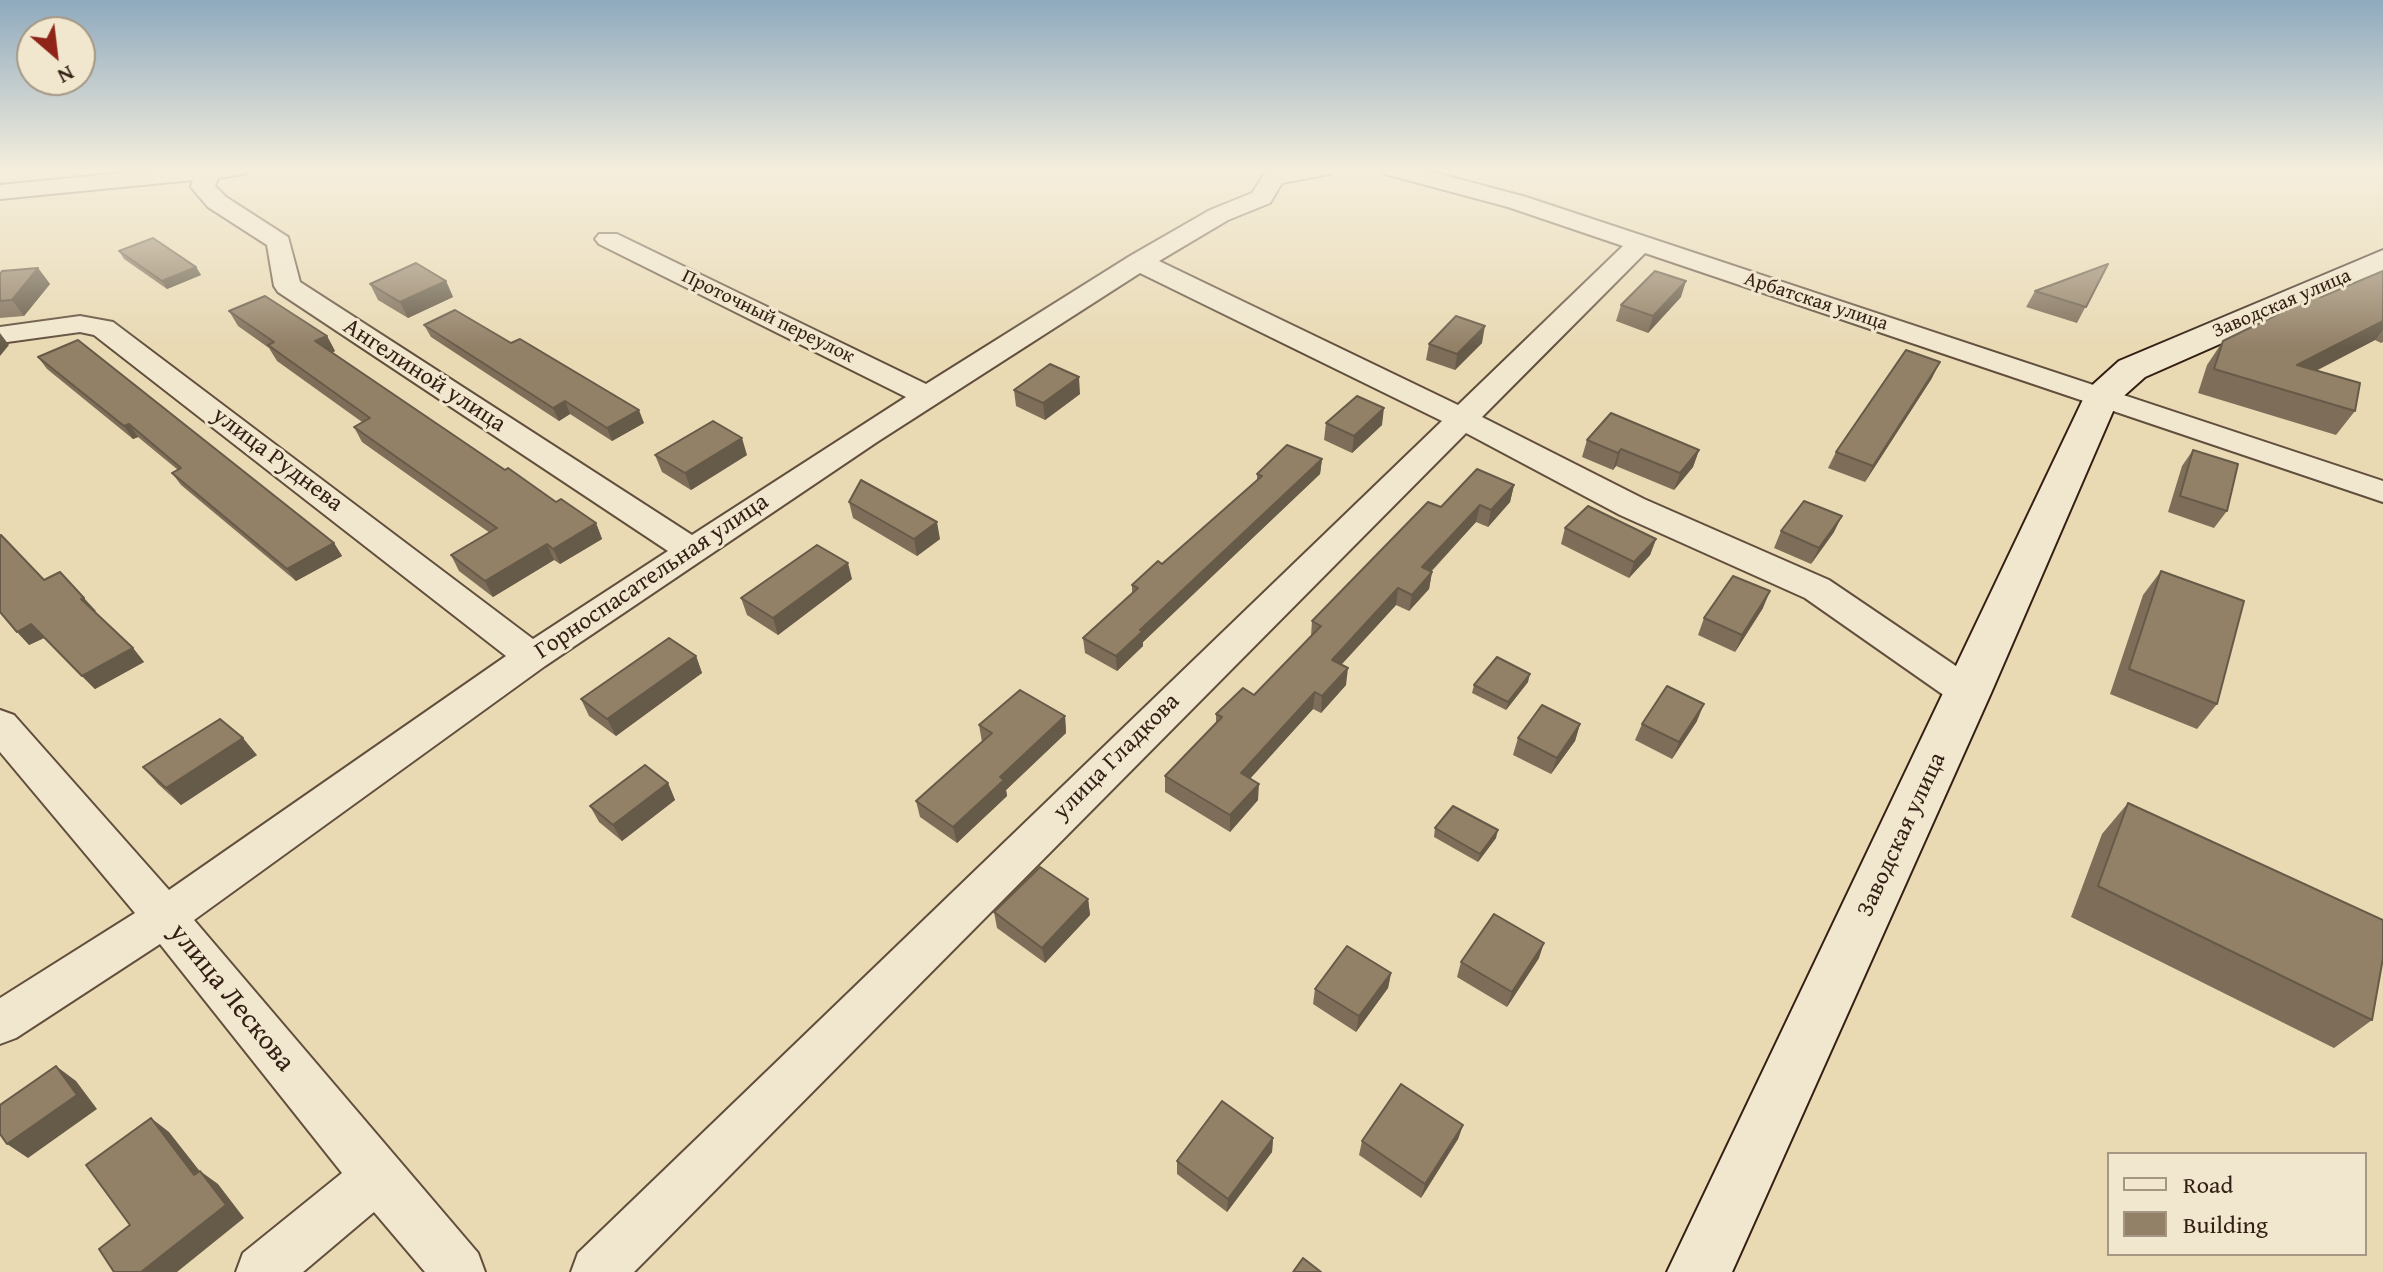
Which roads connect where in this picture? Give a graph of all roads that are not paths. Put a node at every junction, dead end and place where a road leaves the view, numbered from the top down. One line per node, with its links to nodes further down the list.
1 (258, 228): 13 (street, Ангелиной улица)
2 (1196, 228): 7 (street, Горноспасательная улица)
3 (1594, 228): 5 (street, Арбатская улица)
4 (608, 239): 9 (street, Проточный переулок)
5 (1640, 244): 10 (street, Арбатская улица); 11 (street, улица Гладкова)
6 (2383, 260): 10 (street, Заводская улица)
7 (1139, 262): 9 (street, Горноспасательная улица); 11 (street)
8 (0, 335): 14 (street, улица Руднева)
9 (928, 396): 13 (street, Горноспасательная улица)
10 (2101, 397): 12 (street); 15 (street, Заводская улица)
11 (1460, 418): 15 (street); 22 (street, улица Гладкова)
12 (2383, 492)
13 (691, 550): 14 (street, Горноспасательная улица)
14 (532, 657): 17 (street, Горноспасательная улица)
15 (1968, 693): 23 (street, Заводская улица)
16 (0, 725): 17 (street, улица Лескова)
17 (165, 917): 18 (street, Горноспасательная улица); 19 (street, улица Лескова)
18 (0, 1023)
19 (377, 1177): 20 (street); 21 (street, улица Лескова)
20 (262, 1272)
21 (459, 1272)
22 (597, 1272)
23 (1699, 1272)

